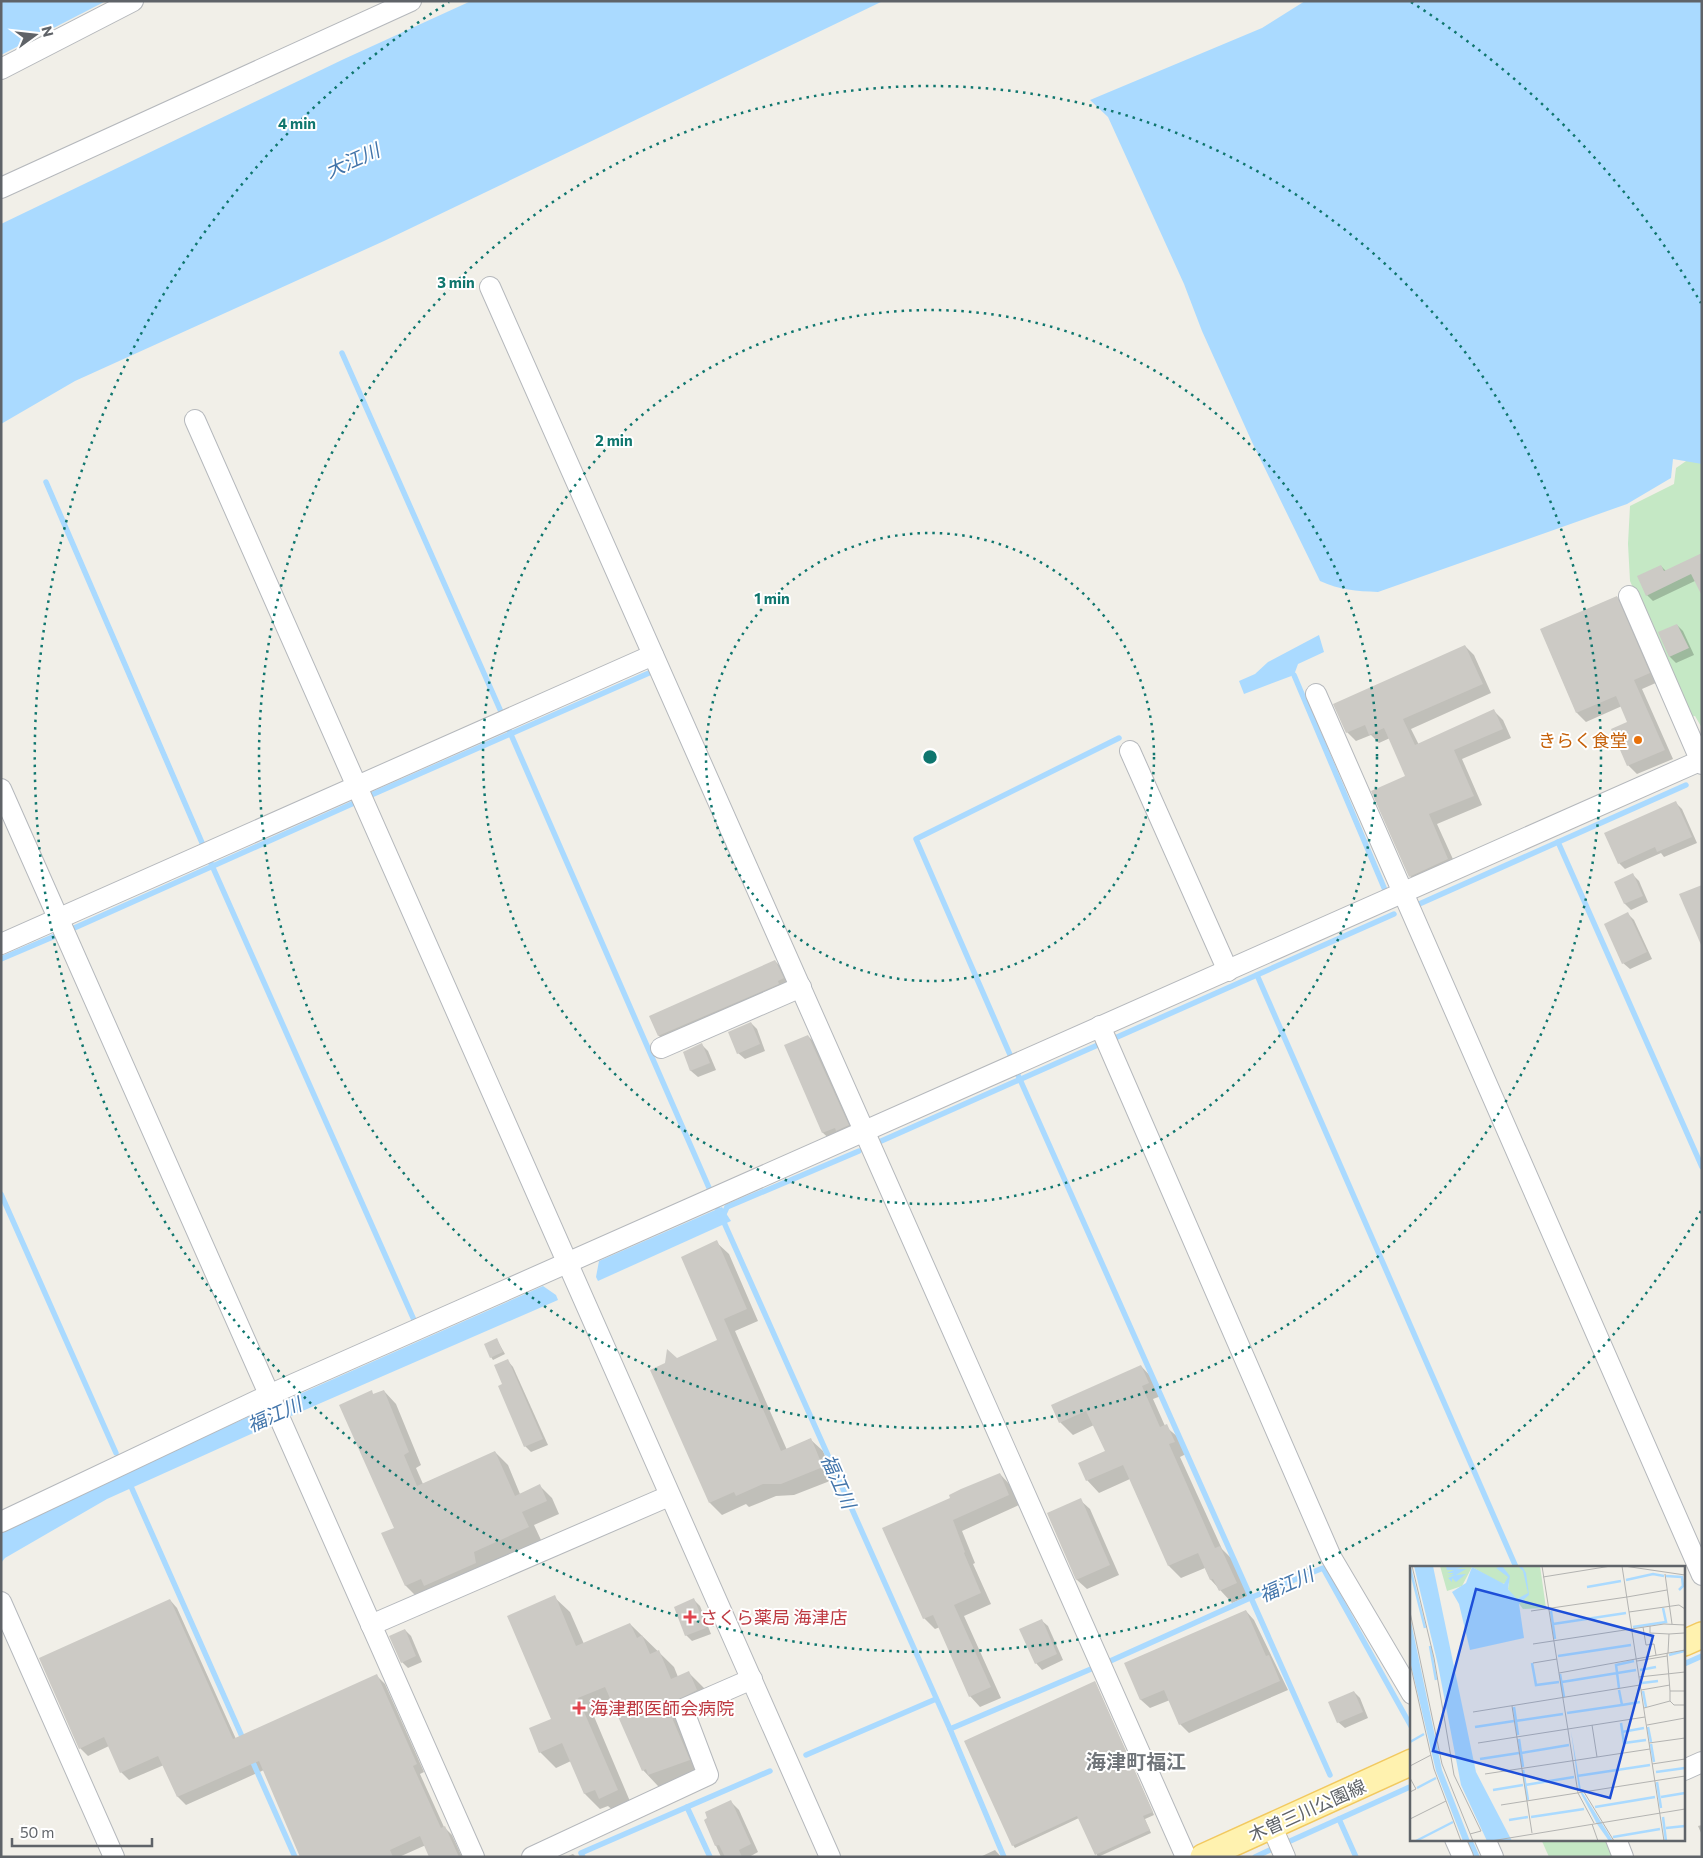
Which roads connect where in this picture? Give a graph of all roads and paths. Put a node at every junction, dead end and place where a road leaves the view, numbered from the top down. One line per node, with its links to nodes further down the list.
1 (133, 1): 3 (street)
2 (412, 1): 4 (street)
3 (1, 69)
4 (1, 188)
5 (490, 287): 8 (street)
6 (195, 420): 12 (street)
7 (1629, 596): 11 (street)
8 (653, 655): 12 (street); 18 (street)
9 (1316, 694): 14 (street)
10 (1130, 751): 17 (street)
11 (1701, 762): 14 (street)
12 (358, 786): 15 (street); 22 (street)
13 (1, 789): 15 (street)
14 (1402, 893): 17 (street); 26 (street)
15 (58, 919): 16 (street); 23 (street)
16 (1, 944)
17 (1228, 971): 19 (street)
18 (801, 987): 20 (street); 21 (street)
19 (1100, 1026): 21 (street); 32 (street)
20 (661, 1048)
21 (864, 1132): 22 (street); 44 (street)
22 (566, 1264): 23 (street); 24 (street)
23 (271, 1399): 25 (street); 28 (street)
24 (669, 1496): 28 (street); 31 (street)
25 (1, 1522)
26 (1702, 1575)
27 (1, 1602): 40 (street)
28 (371, 1625): 41 (street)
29 (1702, 1635): 30 (main road)
30 (1686, 1641)
31 (752, 1679): 42 (street); 43 (street)
32 (1410, 1691)
33 (1702, 1762): 35 (street)
34 (1410, 1763): 36 (main road, 木曽三川公園線)
35 (1686, 1769)
36 (1272, 1827): 45 (main road, 木曽三川公園線); 46 (street)
37 (1455, 1840): 47 (street)
38 (1485, 1840): 48 (street)
39 (1616, 1840): 49 (street)
40 (114, 1857)
41 (474, 1857)
42 (532, 1857)
43 (830, 1857)
44 (1186, 1857)
45 (1203, 1857)
46 (1285, 1857)
47 (1463, 1857)
48 (1493, 1857)
49 (1623, 1857)

